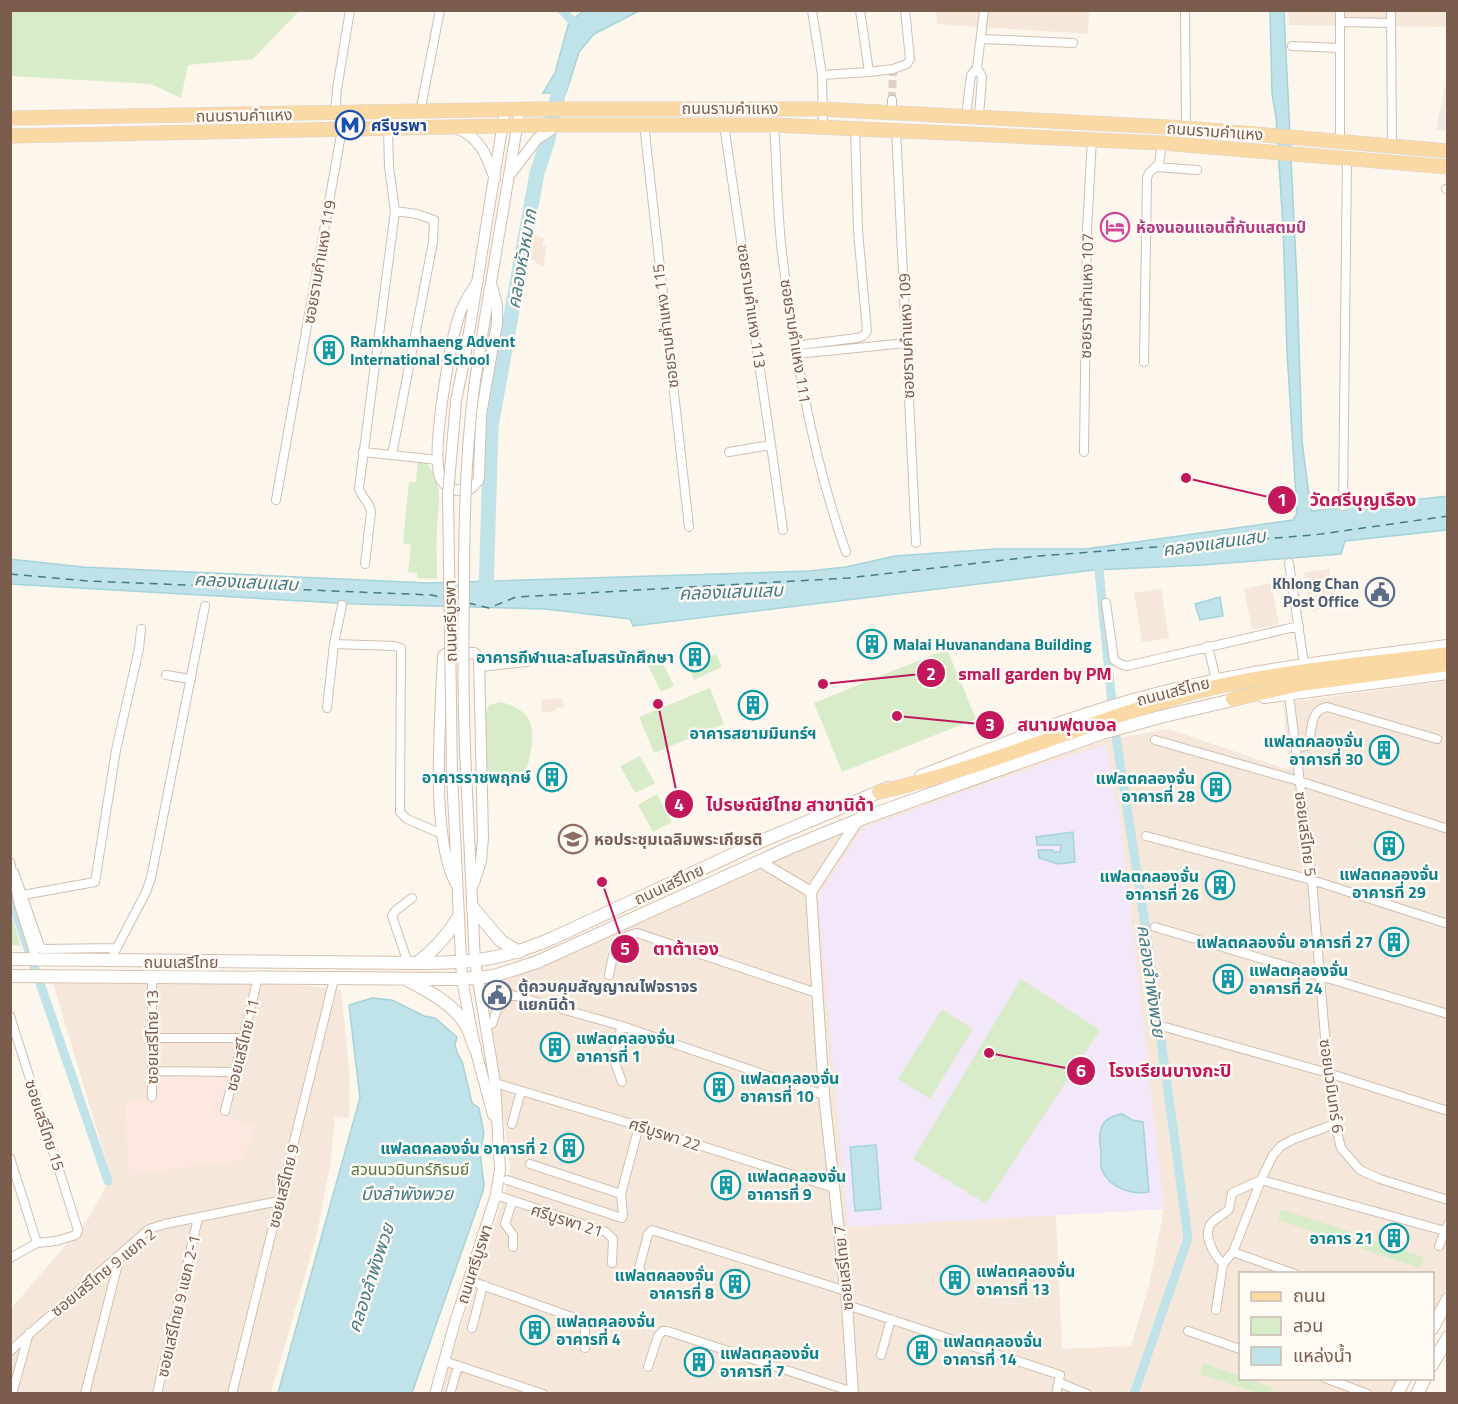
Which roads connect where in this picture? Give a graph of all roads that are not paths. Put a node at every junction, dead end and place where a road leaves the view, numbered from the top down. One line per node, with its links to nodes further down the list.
1 (350, 10): 22 (street)
2 (440, 10): 21 (street)
3 (812, 10): 17 (street)
4 (860, 10): 16 (street)
5 (905, 10): 16 (street)
6 (984, 10): 12 (street)
7 (1185, 10): 35 (street)
8 (1340, 10): 10 (street)
9 (1391, 10): 11 (street)
10 (1340, 22): 11 (street); 15 (street)
11 (1391, 23): 42 (street)
12 (982, 39): 13 (street); 23 (street)
13 (1073, 43)
14 (1292, 46): 15 (street)
15 (1339, 48): 40 (street)
16 (869, 72): 17 (street)
17 (822, 75): 19 (street)
18 (520, 109): 19 (main road, ถนนรามคำแหง); 20 (main road, ถนนรามคำแหง); 30 (street, ถนนศรีบูรพา)
19 (822, 109): 23 (main road, ถนนรามคำแหง); 31 (street)
20 (506, 110): 21 (main road, ถนนรามคำแหง); 29 (street, ถนนศรีบูรพา)
21 (420, 112): 22 (main road, ถนนรามคำแหง)
22 (335, 113): 24 (main road, ถนนรามคำแหง)
23 (973, 116): 35 (main road, ถนนรามคำแหง)
24 (10, 118)
25 (644, 124): 26 (main road, ถนนรามคำแหง); 27 (main road, ถนนรามคำแหง); 64 (street, ซอยรามคำแหง 115)
26 (724, 124): 28 (main road, ถนนรามคำแหง); 56 (street, ซอยรามคำแหง 113)
27 (558, 125): 30 (main road, ถนนรามคำแหง); 49 (street)
28 (774, 125): 31 (main road, ถนนรามคำแหง); 54 (street, ซอยรามคำแหง 111)
29 (504, 126): 30 (main road, ถนนรามคำแหง); 32 (main road, ถนนรามคำแหง); 48 (street, ถนนศรีบูรพา)
30 (518, 126): 49 (street, ถนนศรีบูรพา)
31 (823, 126): 34 (main road, ถนนรามคำแหง)
32 (454, 127): 33 (main road, ถนนรามคำแหง); 48 (street)
33 (388, 128): 36 (main road, ถนนรามคำแหง); 50 (street)
34 (855, 128): 37 (main road, ถนนรามคำแหง); 54 (street)
35 (1186, 128): 40 (main road, ถนนรามคำแหง)
36 (342, 129): 38 (main road, ถนนรามคำแหง); 62 (street, ซอยรามคำแหง 119)
37 (896, 129): 39 (main road, ถนนรามคำแหง); 53 (street, ซอยรามคำแหง 109)
38 (10, 136)
39 (1092, 140): 41 (main road, ถนนรามคำแหง); 59 (street, ซอยรามคำแหง 107)
40 (1340, 141): 42 (main road, ถนนรามคำแหง)
41 (1162, 143): 44 (main road, ถนนรามคำแหง); 45 (street)
42 (1392, 146): 43 (main road, ถนนรามคำแหง)
43 (1448, 151)
44 (1347, 158): 46 (main road, ถนนรามคำแหง); 63 (street)
45 (1155, 167): 47 (street); 55 (street)
46 (1448, 167)
47 (1197, 170)
48 (495, 179): 51 (street, ถนนศรีบูรพา)
49 (507, 179): 52 (street, ถนนศรีบูรพา)
50 (395, 211): 57 (street); 60 (street)
51 (478, 281): 61 (street); 103 (street, ถนนศรีบูรพา, bridge)
52 (491, 283): 61 (street); 104 (street, ถนนศรีบูรพา, bridge)
53 (906, 343): 54 (street); 66 (street, ซอยรามคำแหง 109)
54 (799, 349): 67 (street, ซอยรามคำแหง 111)
55 (1144, 362)
56 (771, 445): 58 (street); 65 (street, ซอยรามคำแหง 113)
57 (363, 452): 60 (street); 69 (street)
58 (729, 452)
59 (1084, 452)
60 (392, 455): 61 (street)
61 (438, 460)
62 (276, 500)
63 (1343, 506)
64 (689, 527)
65 (783, 530)
66 (916, 543)
67 (846, 552)
68 (1289, 563): 73 (street)
69 (365, 564)
70 (1106, 603): 76 (street)
71 (342, 605): 75 (street)
72 (205, 606): 85 (street)
73 (1299, 626): 76 (street); 80 (street)
74 (141, 629): 106 (street)
75 (334, 644): 89 (street); 97 (street)
76 (1208, 646): 86 (street)
77 (1448, 646): 80 (main road, ถนนเสรีไทย)
78 (1448, 654): 94 (main road)
79 (527, 662): 82 (street)
80 (1304, 664): 86 (main road, ถนนเสรีไทย)
81 (1448, 664): 88 (main road)
82 (480, 668): 97 (street); 104 (street)
83 (1448, 673): 87 (main road, ถนนเสรีไทย)
84 (166, 675): 85 (street)
85 (191, 679): 112 (street)
86 (1216, 680): 94 (main road, ถนนเสรีไทย)
87 (1289, 695): 88 (main road, ถนนเสรีไทย); 92 (street, ซอยเสรีไทย 5)
88 (1233, 699): 95 (main road, ถนนเสรีไทย)
89 (327, 708)
90 (1437, 739): 92 (street)
91 (1155, 740): 93 (street)
92 (1296, 747): 93 (street, ซอยเสรีไทย 5)
93 (1299, 781): 96 (street); 102 (street, ซอยเสรีไทย 5)
94 (879, 792): 113 (main road, ถนนเสรีไทย)
95 (858, 820): 99 (main road, ถนนเสรีไทย); 105 (street)
96 (1448, 829)
97 (442, 834): 103 (street)
98 (1146, 836): 102 (street)
99 (759, 861): 105 (street); 128 (main road, ถนนเสรีไทย)
100 (10, 862): 101 (street)
101 (14, 872): 106 (street); 115 (street)
102 (1312, 880): 110 (street); 121 (street, ซอยเสรีไทย 5)
103 (457, 886): 109 (street, ถนนศรีบูรพา)
104 (473, 888): 108 (street, ถนนศรีบูรพา)
105 (811, 892): 129 (street, ซอยเสรีไทย 7)
106 (23, 895): 112 (street)
107 (412, 898): 118 (street)
108 (473, 908): 113 (main road); 117 (street, ถนนศรีบูรพา)
109 (458, 918): 118 (main road); 119 (street, ถนนศรีบูรพา)
110 (1448, 924)
111 (1155, 927): 121 (street)
112 (116, 948): 116 (street)
113 (519, 952): 117 (main road, ถนนเสรีไทย)
114 (10, 959): 115 (main road, ถนนเสรีไทย)
115 (36, 959): 116 (main road, ถนนเสรีไทย)
116 (110, 961): 118 (main road, ถนนเสรีไทย)
117 (475, 962): 119 (main road, ถนนเสรีไทย); 128 (street, ถนนศรีบูรพา)
118 (413, 963): 119 (main road, ถนนเสรีไทย)
119 (460, 963): 127 (street, ถนนศรีบูรพา)
120 (609, 975): 129 (street)
121 (1320, 975): 130 (street); 140 (street, ซอยนวมินทร์ 6)
122 (10, 976): 123 (main road, ถนนเสรีไทย)
123 (152, 978): 124 (main road, ถนนเสรีไทย); 135 (street, ซอยเสรีไทย 13)
124 (258, 978): 125 (main road, ถนนเสรีไทย); 136 (street, ซอยเสรีไทย 11)
125 (334, 979): 126 (main road, ถนนเสรีไทย); 160 (street, ซอยเสรีไทย 9)
126 (405, 979): 127 (main road, ถนนเสรีไทย); 137 (main road)
127 (462, 979): 128 (main road, ถนนเสรีไทย); 137 (street, ถนนศรีบูรพา)
128 (477, 979): 142 (street, ถนนศรีบูรพา)
129 (817, 993): 144 (street, ซอยเสรีไทย 7)
130 (1448, 1014)
131 (10, 1016): 164 (street, ซอยเสรีไทย 15)
132 (492, 1024): 133 (street)
133 (622, 1026): 141 (street); 144 (street)
134 (1165, 1027): 140 (street)
135 (151, 1038): 136 (street); 138 (street, ซอยเสรีไทย 13)
136 (245, 1038): 139 (street, ซอยเสรีไทย 11)
137 (475, 1048): 151 (street, ถนนศรีบูรพา)
138 (152, 1071): 139 (street); 145 (street, ซอยเสรีไทย 13)
139 (236, 1072): 146 (street, ซอยเสรีไทย 11)
140 (1328, 1073): 147 (street); 149 (street, ซอยนวมินทร์ 6)
141 (622, 1082)
142 (495, 1083): 143 (street, ศรีบูรพา 22); 151 (street, ถนนศรีบูรพา)
143 (521, 1090): 148 (street); 150 (street, ศรีบูรพา 22)
144 (824, 1095): 156 (street, ซอยเสรีไทย 7)
145 (152, 1097)
146 (225, 1111)
147 (1448, 1111)
148 (512, 1124)
149 (1335, 1124): 155 (street); 159 (street, ซอยนวมินทร์ 6)
150 (639, 1126): 156 (street, ศรีบูรพา 22); 157 (street)
151 (499, 1132): 158 (street, ถนนศรีบูรพา)
152 (10, 1158): 164 (street)
153 (530, 1164): 157 (street)
154 (507, 1180): 157 (street)
155 (1261, 1180): 163 (street); 167 (street); 171 (street)
156 (834, 1188): 176 (street, ซอยเสรีไทย 7)
157 (621, 1194)
158 (496, 1195): 161 (street, ศรีบูรพา 21); 174 (street, ถนนศรีบูรพา)
159 (1448, 1200)
160 (279, 1201): 162 (street, ซอยเสรีไทย 9 แยก 2); 203 (street, ซอยเสรีไทย 9)
161 (512, 1202): 166 (street); 170 (street, ศรีบูรพา 21)
162 (198, 1218): 168 (street, ซอยเสรีไทย 9 แยก 2); 202 (street, ซอยเสรีไทย 9 แยก 2-1)
163 (1446, 1228): 165 (street)
164 (37, 1243): 169 (street)
165 (1439, 1246)
166 (513, 1247)
167 (1233, 1252): 171 (street); 172 (street)
168 (120, 1256): 184 (street, ซอยเสรีไทย 9 แยก 2); 201 (street)
169 (10, 1258)
170 (612, 1263)
171 (1223, 1264): 179 (street)
172 (1289, 1272)
173 (644, 1276): 176 (street)
174 (468, 1280): 175 (street); 190 (street, ถนนศรีบูรพา)
175 (483, 1285): 182 (street); 186 (street)
176 (846, 1291): 178 (street, ซอยเสรีไทย 7)
177 (1448, 1299): 181 (main road)
178 (847, 1305): 180 (street); 199 (street, ซอยเสรีไทย 7)
179 (1216, 1310)
180 (891, 1319): 189 (street); 197 (street)
181 (1434, 1324)
182 (472, 1328)
183 (1188, 1331): 187 (street)
184 (29, 1333): 188 (street, ซอยเสรีไทย 9 แยก 2); 200 (street)
185 (1448, 1337): 191 (main road)
186 (585, 1348)
187 (1239, 1349)
188 (10, 1351)
189 (881, 1355)
190 (444, 1361): 192 (street); 204 (street, ถนนศรีบูรพา)
191 (1434, 1362)
192 (458, 1366): 205 (street); 206 (street)
193 (648, 1367): 198 (street)
194 (1330, 1380): 210 (street)
195 (1404, 1380): 211 (main road)
196 (1424, 1380): 212 (main road)
197 (1060, 1383): 208 (street); 209 (street)
198 (829, 1384): 199 (street); 207 (street)
199 (853, 1393)
200 (12, 1394)
201 (85, 1394)
202 (157, 1394)
203 (232, 1394)
204 (435, 1394)
205 (450, 1394)
206 (543, 1394)
207 (825, 1394)
208 (1056, 1394)
209 (1087, 1394)
210 (1368, 1394)
211 (1397, 1394)
212 (1418, 1394)

